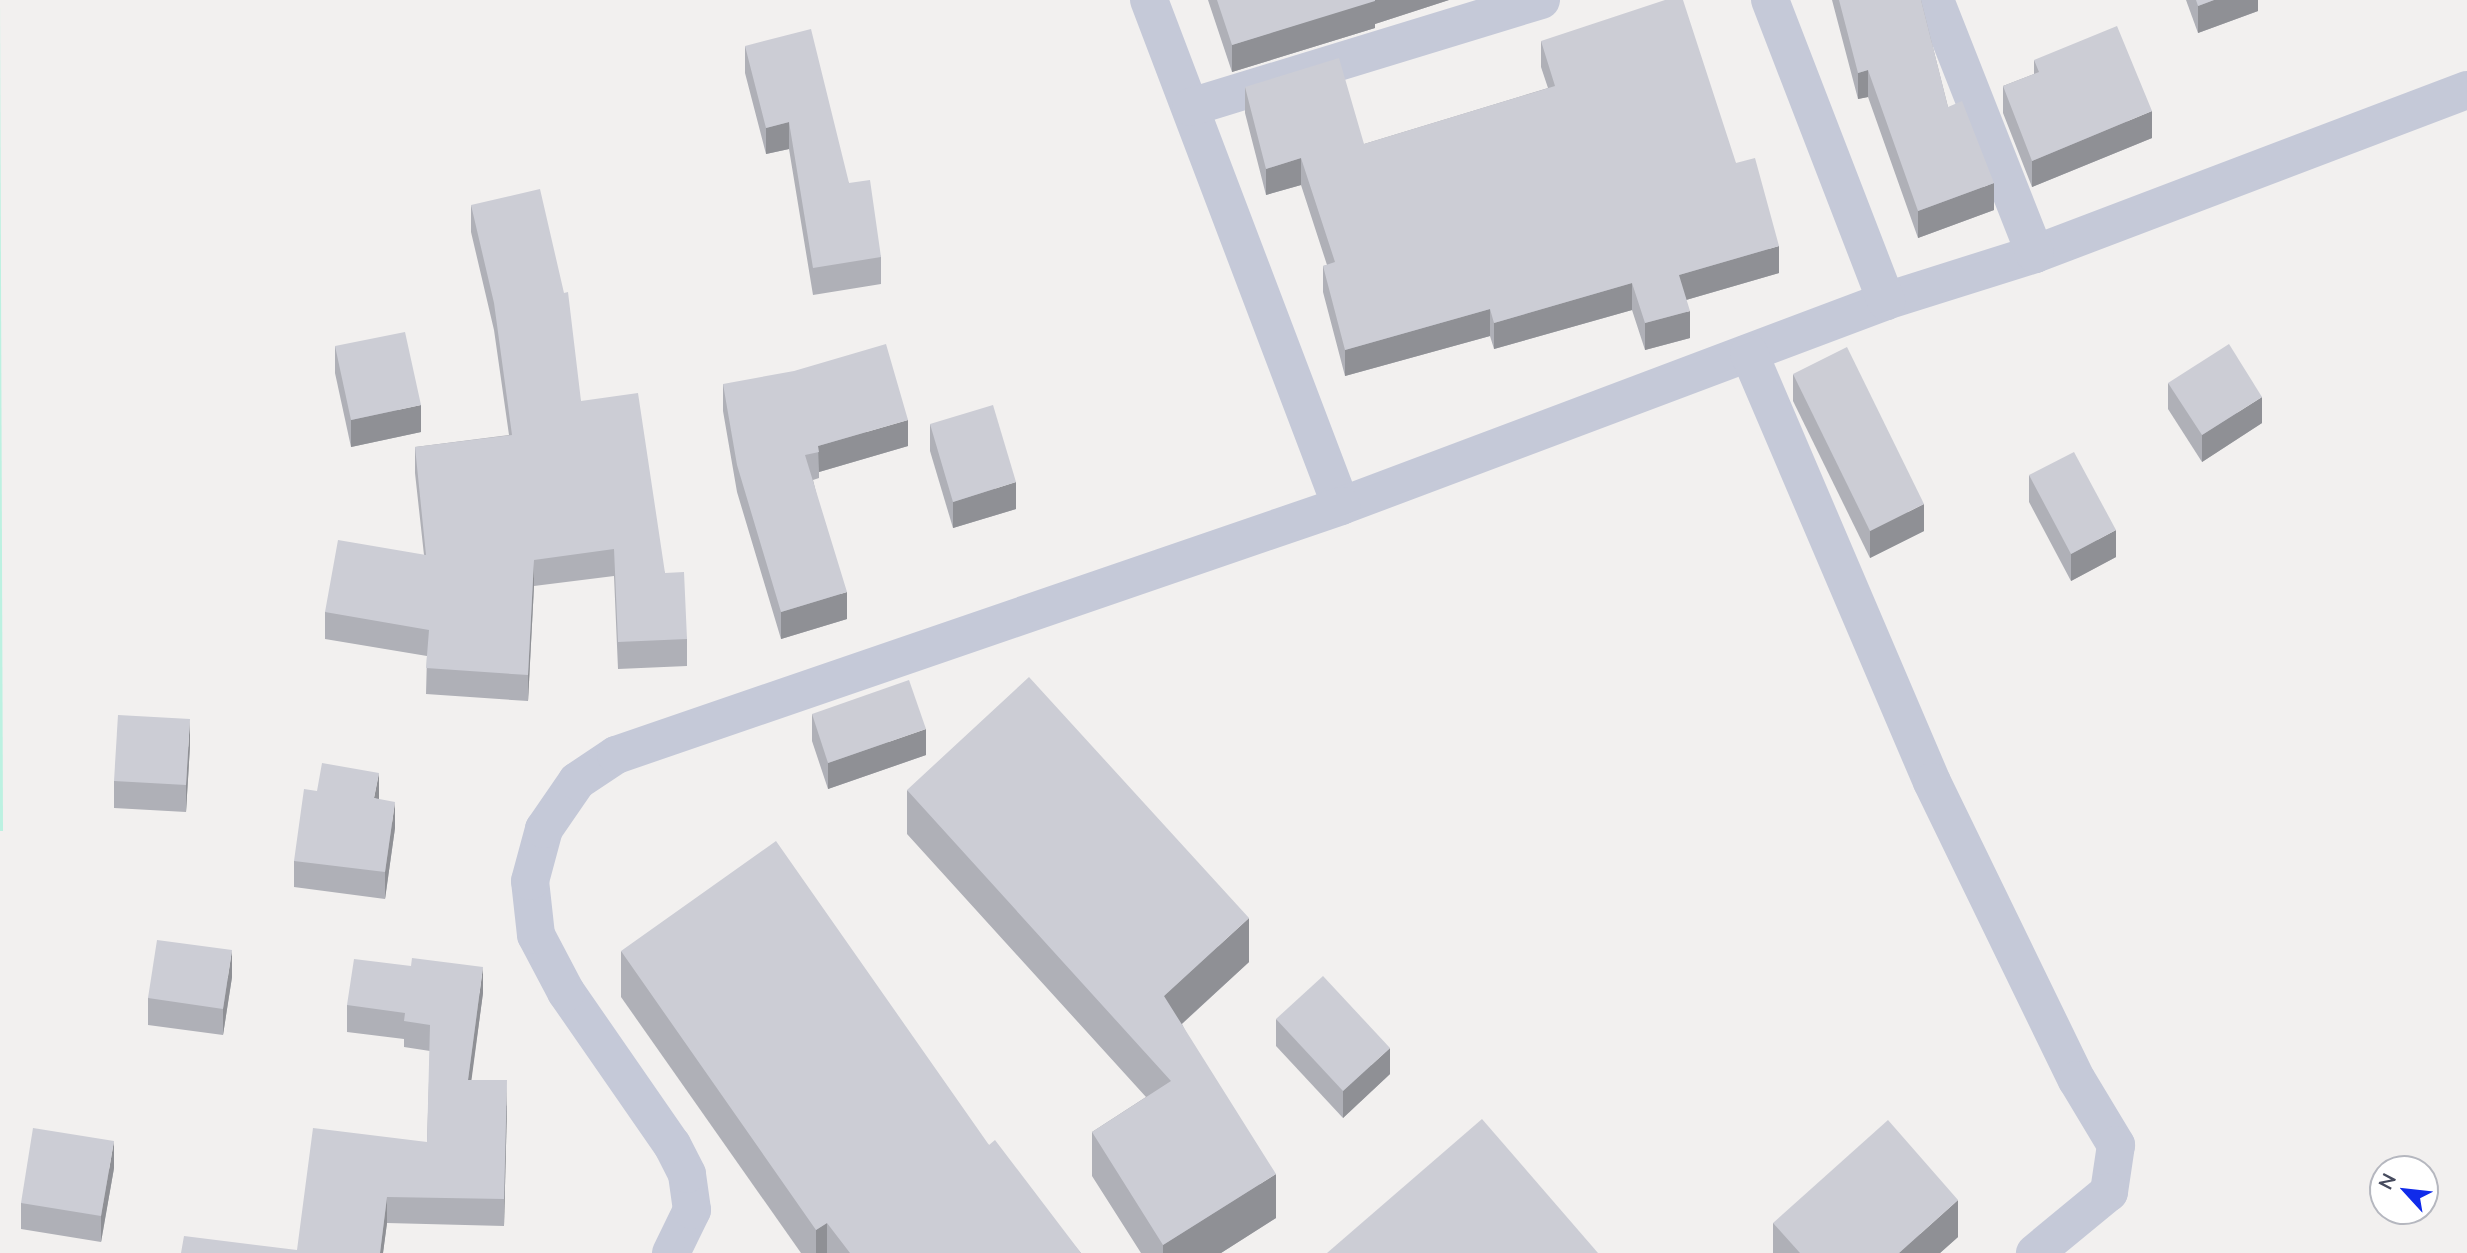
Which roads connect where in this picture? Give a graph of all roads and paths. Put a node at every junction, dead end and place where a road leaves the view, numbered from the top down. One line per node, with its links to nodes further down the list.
1 (1149, 0): 6 (street)
2 (1539, 0): 6 (street)
3 (1770, 0): 8 (street)
4 (1935, 0): 7 (street)
5 (2467, 90): 7 (street)
6 (1191, 107): 10 (street)
7 (2035, 254): 8 (street)
8 (1886, 301): 9 (street)
9 (1749, 353): 10 (street); 12 (street)
10 (1341, 506): 11 (street)
11 (671, 1253)
12 (2035, 1253)

